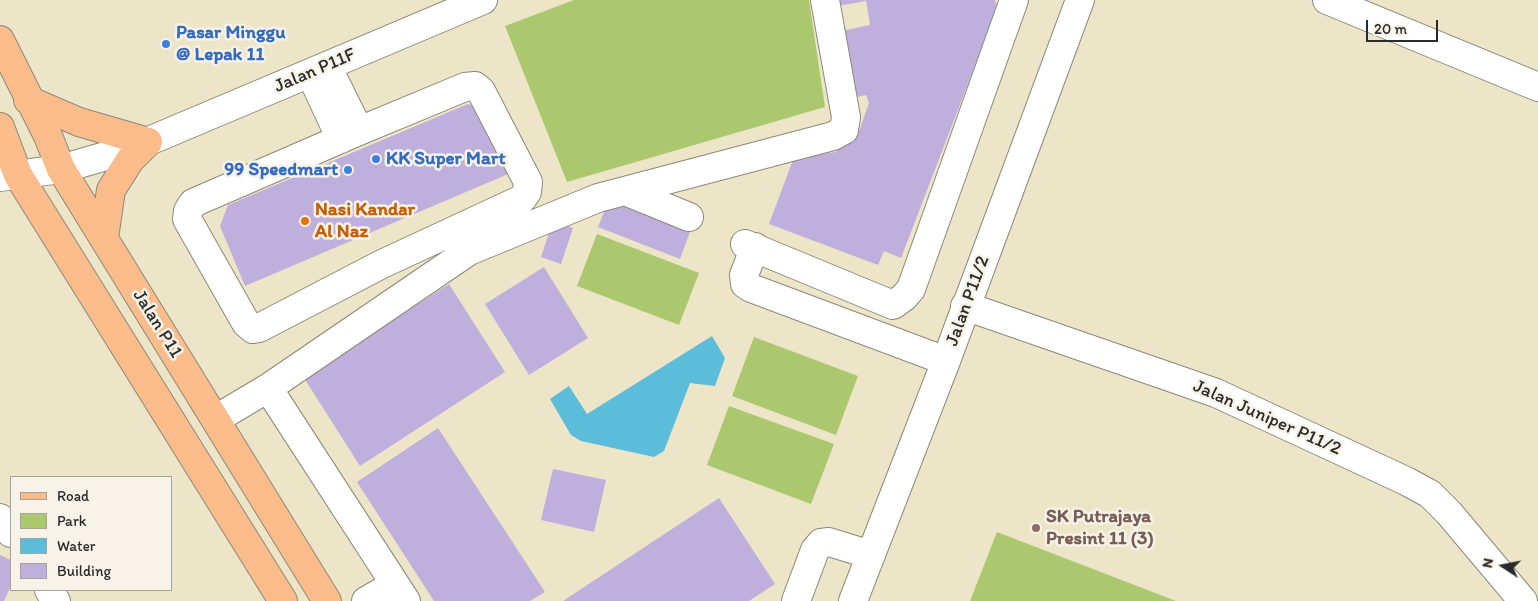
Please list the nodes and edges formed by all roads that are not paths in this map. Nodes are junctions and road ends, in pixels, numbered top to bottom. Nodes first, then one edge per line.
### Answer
1 (483, 0) edge
2 (825, 0) edge
3 (1014, 0) edge
4 (1080, 0) edge
5 (1333, 1) edge
6 (0, 40) edge
7 (319, 70) junction
8 (1538, 87) edge
9 (28, 100) junction
10 (0, 127) edge
11 (350, 135) junction
12 (148, 142) junction
13 (61, 168) junction
14 (9, 176) edge
15 (625, 191) junction
16 (689, 217) dead end
17 (104, 238) junction
18 (893, 305) junction
19 (965, 306) junction
20 (886, 338) junction
21 (946, 361) junction
22 (268, 388) junction
23 (216, 419) junction
24 (0, 518) edge
25 (10, 532) edge
26 (871, 555) junction
27 (401, 592) edge
28 (283, 601) edge
29 (327, 601) edge
30 (366, 601) edge
31 (796, 601) edge
32 (853, 601) edge
33 (1523, 601) edge

1 - 7 street, Jalan P11F
2 - 15 street
3 - 18 street
4 - 19 street, Jalan P11/2
5 - 8 street
6 - 9 main road, Jalan P11
7 - 11 street
7 - 12 street, Jalan P11F
9 - 12 main road
9 - 13 main road, Jalan P11
10 - 14 main road, Jalan P11
11 - 11 street
12 - 13 street, Jalan P11F
12 - 17 main road
13 - 14 street, Jalan P11F
13 - 17 main road, Jalan P11
14 - 28 main road, Jalan P11
15 - 16 street
15 - 22 street
17 - 23 main road, Jalan P11
18 - 20 street
18 - 20 street
19 - 21 street, Jalan P11/2
19 - 33 street, Jalan Juniper P11/2
20 - 21 street
21 - 26 street, Jalan P11/2
22 - 23 street
22 - 27 street
23 - 29 main road, Jalan P11
24 - 25 street
26 - 31 street
26 - 32 street, Jalan P11/2
27 - 30 street

